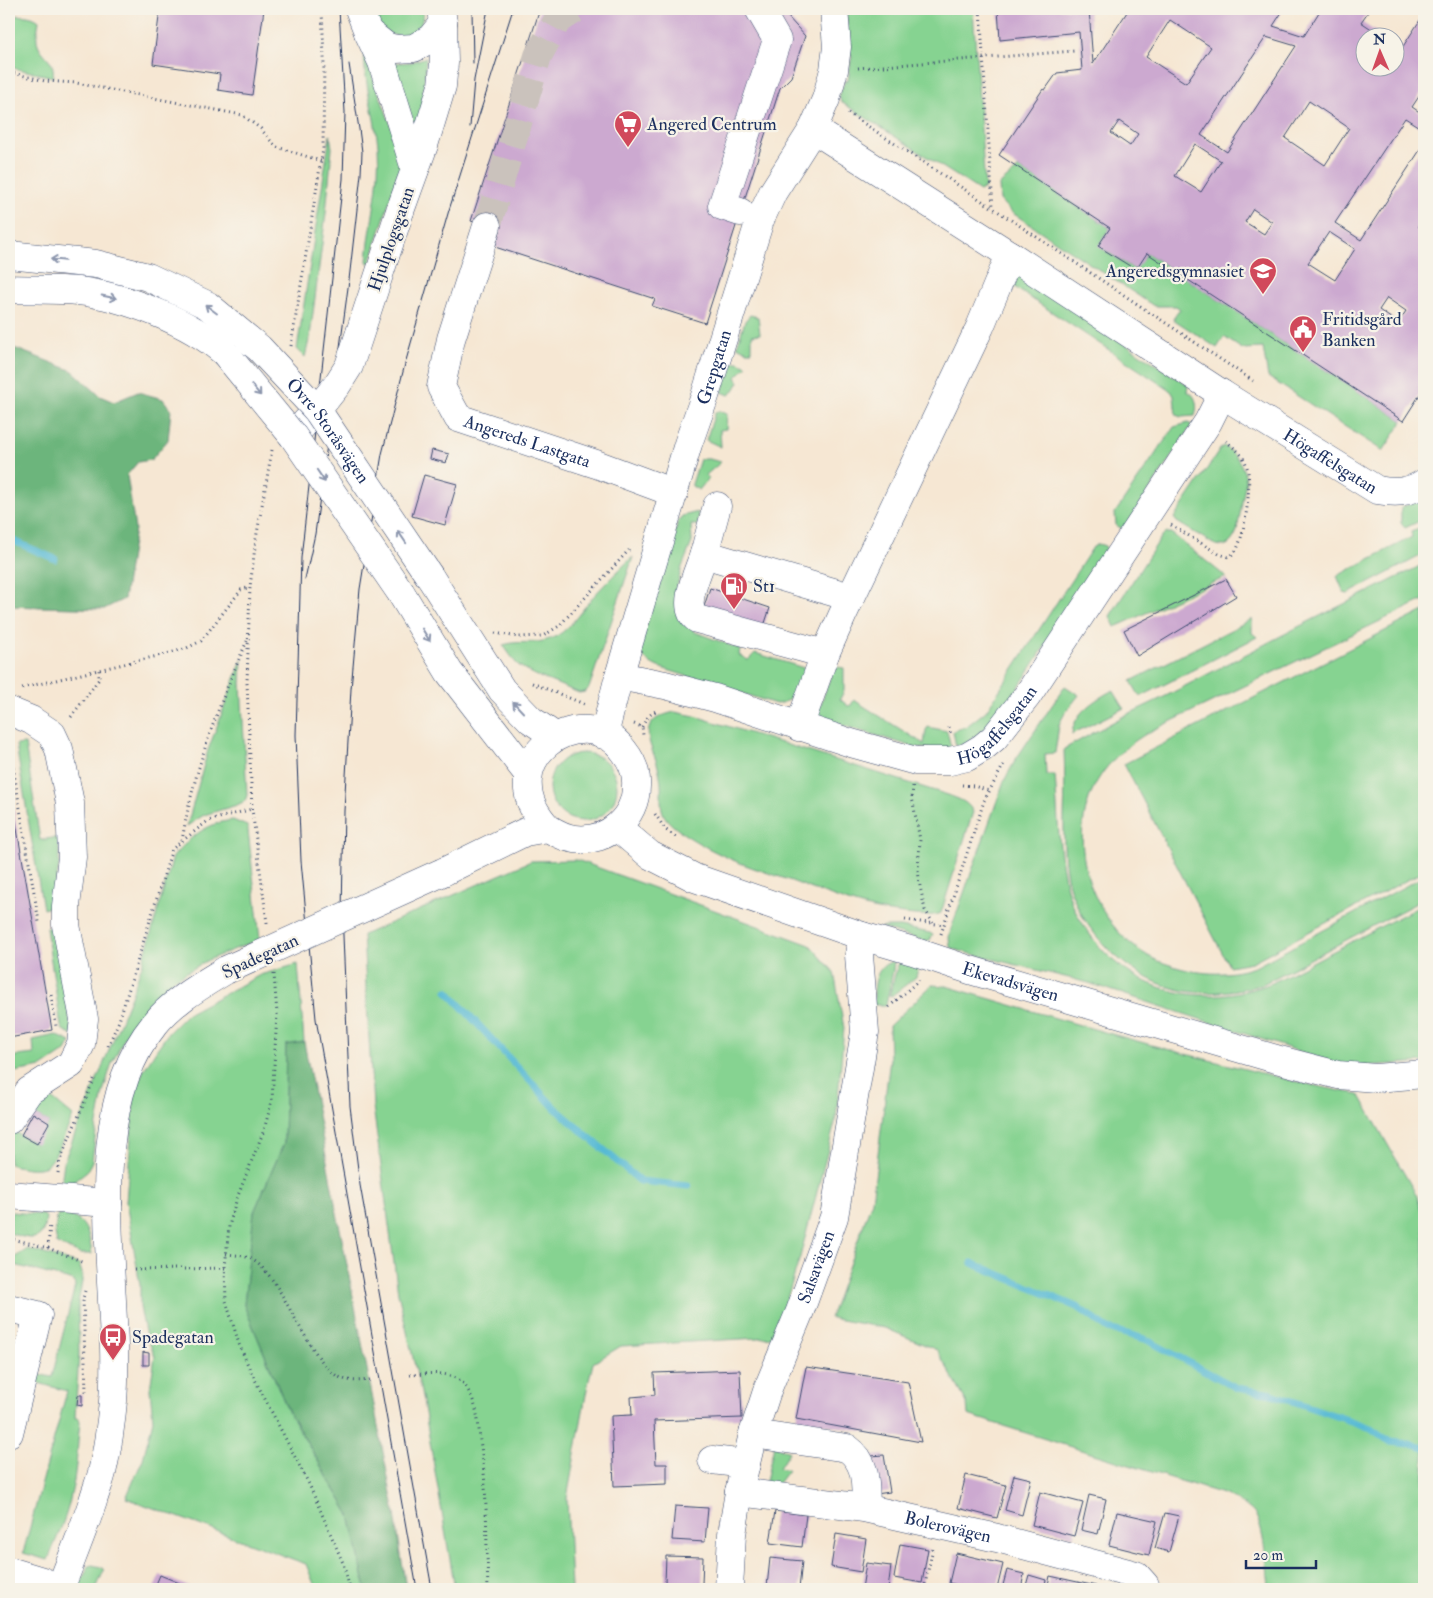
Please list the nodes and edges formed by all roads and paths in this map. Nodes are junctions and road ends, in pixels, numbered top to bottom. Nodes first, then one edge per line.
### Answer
1 (322, 9) edge
2 (759, 9) edge
3 (834, 9) edge
4 (980, 9) edge
5 (440, 13) edge
6 (364, 20) edge
7 (1074, 51) dead end
8 (982, 58) junction
9 (834, 70) junction
10 (9, 72) edge
11 (826, 99) junction
12 (813, 129) junction
13 (321, 161) junction
14 (416, 169) junction
15 (993, 208) junction
16 (740, 212) dead end
17 (487, 226) tunnel mouth
18 (9, 255) edge
19 (1010, 255) junction
20 (9, 289) edge
21 (294, 330) dead end
22 (1239, 396) junction
23 (316, 410) junction
24 (293, 436) junction
25 (1222, 437) dead end
26 (270, 456) dead end
27 (1424, 483) edge
28 (674, 493) junction
29 (717, 506) dead end
30 (1165, 522) dead end
31 (630, 549) dead end
32 (704, 554) junction
33 (250, 587) junction
34 (850, 597) junction
35 (487, 631) dead end
36 (249, 637) junction
37 (825, 654) junction
38 (99, 670) junction
39 (619, 676) junction
40 (526, 680) dead end
41 (13, 700) edge
42 (607, 725) junction
43 (798, 727) junction
44 (52, 734) junction
45 (556, 737) junction
46 (644, 741) dead end
47 (9, 743) edge
48 (528, 774) junction
49 (914, 779) dead end
50 (984, 801) dead end
51 (654, 808) dead end
52 (252, 809) junction
53 (617, 827) junction
54 (548, 828) junction
55 (680, 840) dead end
56 (182, 842) junction
57 (898, 920) dead end
58 (933, 924) junction
59 (268, 925) dead end
60 (40, 926) dead end
61 (862, 936) junction
62 (274, 974) dead end
63 (51, 992) dead end
64 (80, 1044) junction
65 (108, 1047) dead end
66 (96, 1073) dead end
67 (1424, 1074) edge
68 (9, 1120) edge
69 (9, 1194) edge
70 (53, 1199) junction
71 (108, 1203) junction
72 (9, 1238) edge
73 (48, 1248) junction
74 (226, 1254) junction
75 (87, 1263) dead end
76 (225, 1268) junction
77 (131, 1270) dead end
78 (87, 1284) dead end
79 (9, 1308) edge
80 (410, 1375) dead end
81 (370, 1380) dead end
82 (86, 1400) dead end
83 (9, 1433) edge
84 (753, 1434) junction
85 (712, 1460) dead end
86 (746, 1464) junction
87 (739, 1492) junction
88 (866, 1508) junction
89 (938, 1524) junction
90 (9, 1571) edge
91 (60, 1589) edge
92 (350, 1589) edge
93 (488, 1589) edge
94 (730, 1589) edge
95 (924, 1589) edge
96 (1146, 1589) edge

1 - 13 path
2 - 16 street
3 - 9 street, Grepgatan
4 - 8 path
5 - 6 street
5 - 14 street, Hjulplogsgatan
6 - 14 street
7 - 8 path
8 - 9 path
8 - 15 path
9 - 11 street, Grepgatan
10 - 13 path
11 - 12 street, Grepgatan
11 - 15 path
12 - 19 street
12 - 28 street, Grepgatan
13 - 21 path
14 - 23 street, Hjulplogsgatan, bridge
15 - 22 path
17 - 28 street, Angereds Lastgata
23 -> 18 street, Övre Storåsvägen, bridge
19 - 22 street
19 - 34 street
20 -> 24 street, Övre Storåsvägen, bridge
22 - 27 street, Högaffelsgatan
22 - 43 street, Högaffelsgatan
23 - 24 street, Hjulplogsgatan
45 -> 23 street, Övre Storåsvägen, bridge
24 -> 48 street, Övre Storåsvägen, bridge
25 - 30 path
26 - 33 path
28 - 39 street, Grepgatan
29 - 32 street
31 - 35 path
32 - 34 street
32 - 37 street
33 - 36 path
33 - 38 path
34 - 37 street
36 - 52 path
36 - 56 path
37 - 43 street
38 - 41 path
38 - 44 path
39 - 42 street, Grepgatan
39 - 43 street, Högaffelsgatan
40 - 42 path
41 - 44 street
42 - 45 street
42 - 46 path
42 - 53 street
44 - 64 street
45 - 48 street
47 - 60 path
48 - 54 street
49 - 58 path
50 - 58 path
51 - 55 path
52 - 56 path
52 - 59 path
53 - 54 street
53 - 61 street, Ekevadsvägen
54 - 71 street, Spadegatan, bridge
56 - 65 path
57 - 58 path
61 - 67 street, Ekevadsvägen
61 - 84 street, Salsavägen
62 - 74 path
63 - 64 path
64 - 68 street
66 - 70 path
69 - 70 street
70 - 71 street
70 - 73 path
71 - 91 street, Spadegatan
72 - 73 path
73 - 75 path
74 - 76 path
74 - 81 path
76 - 77 path
76 - 92 path
78 - 82 path
79 - 83 street
80 - 93 path
84 - 86 street, Salsavägen
84 - 88 street
85 - 86 street
86 - 87 street, Salsavägen
87 - 88 street, Bolerovägen
87 - 94 street, Salsavägen
88 - 89 street, Bolerovägen
89 - 95 path
89 - 96 street, Bolerovägen
90 - 91 street

